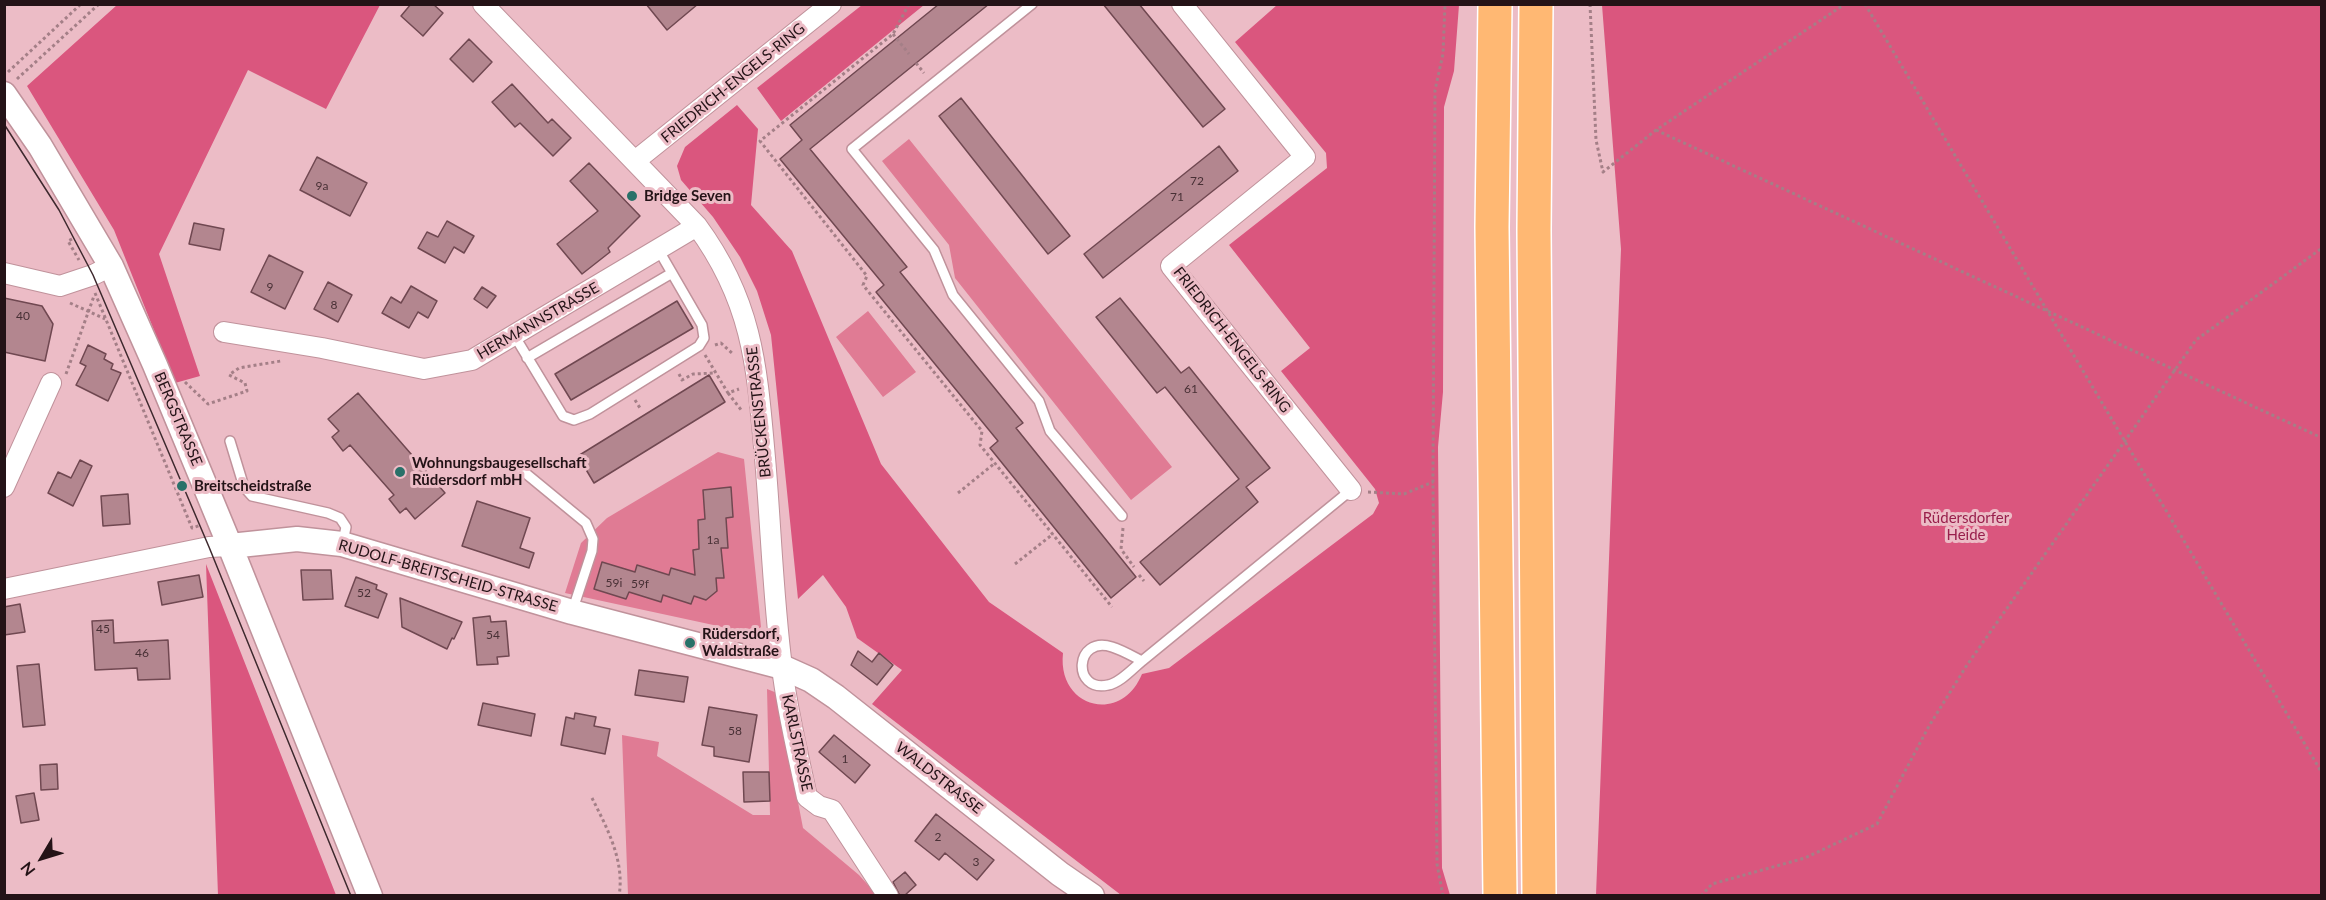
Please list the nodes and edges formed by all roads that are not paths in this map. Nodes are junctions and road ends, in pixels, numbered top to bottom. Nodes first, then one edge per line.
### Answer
1 (483, 4) edge
2 (831, 4) edge
3 (1032, 4) edge
4 (1182, 4) edge
5 (1495, 4) edge
6 (1536, 4) edge
7 (9, 82) edge
8 (635, 161) junction
9 (697, 226) junction
10 (658, 249) junction
11 (111, 266) junction
12 (4, 273) edge
13 (672, 273) junction
14 (224, 332) dead end
15 (514, 335) junction
16 (526, 358) junction
17 (51, 383) road end
18 (230, 441) dead end
19 (518, 467) dead end
20 (4, 487) edge
21 (1351, 490) joint
22 (1123, 520) road end
23 (342, 544) junction
24 (230, 546) junction
25 (4, 589) edge
26 (572, 612) junction
27 (1142, 661) junction
28 (782, 667) junction
29 (370, 896) edge
30 (888, 896) edge
31 (1092, 896) edge
32 (1500, 896) edge
33 (1539, 896) edge

1 - 8 street, BRÜCKENSTRASSE
2 - 8 street, FRIEDRICH-ENGELS-RING
3 - 22 lane
4 - 21 street, FRIEDRICH-ENGELS-RING
5 - 32 highway
6 - 33 highway
7 - 11 street, BERGSTRASSE
8 - 9 street, BRÜCKENSTRASSE
9 - 10 street, HERMANNSTRASSE
9 - 28 street, BRÜCKENSTRASSE
10 - 13 lane
10 - 15 street, HERMANNSTRASSE
11 - 12 street
11 - 24 street, BERGSTRASSE
13 - 16 lane
13 - 16 lane
14 - 15 street, HERMANNSTRASSE
15 - 16 lane
17 - 20 street
18 - 23 lane
19 - 26 lane
21 - 27 lane
23 - 24 street, RUDOLF-BREITSCHEID-STRASSE
23 - 26 street, RUDOLF-BREITSCHEID-STRASSE
24 - 25 street, RUDOLF-BREITSCHEID-STRASSE
24 - 29 street, BERGSTRASSE
26 - 28 street, RUDOLF-BREITSCHEID-STRASSE
27 - 27 lane
28 - 30 street, KARLSTRASSE
28 - 31 street, WALDSTRASSE

